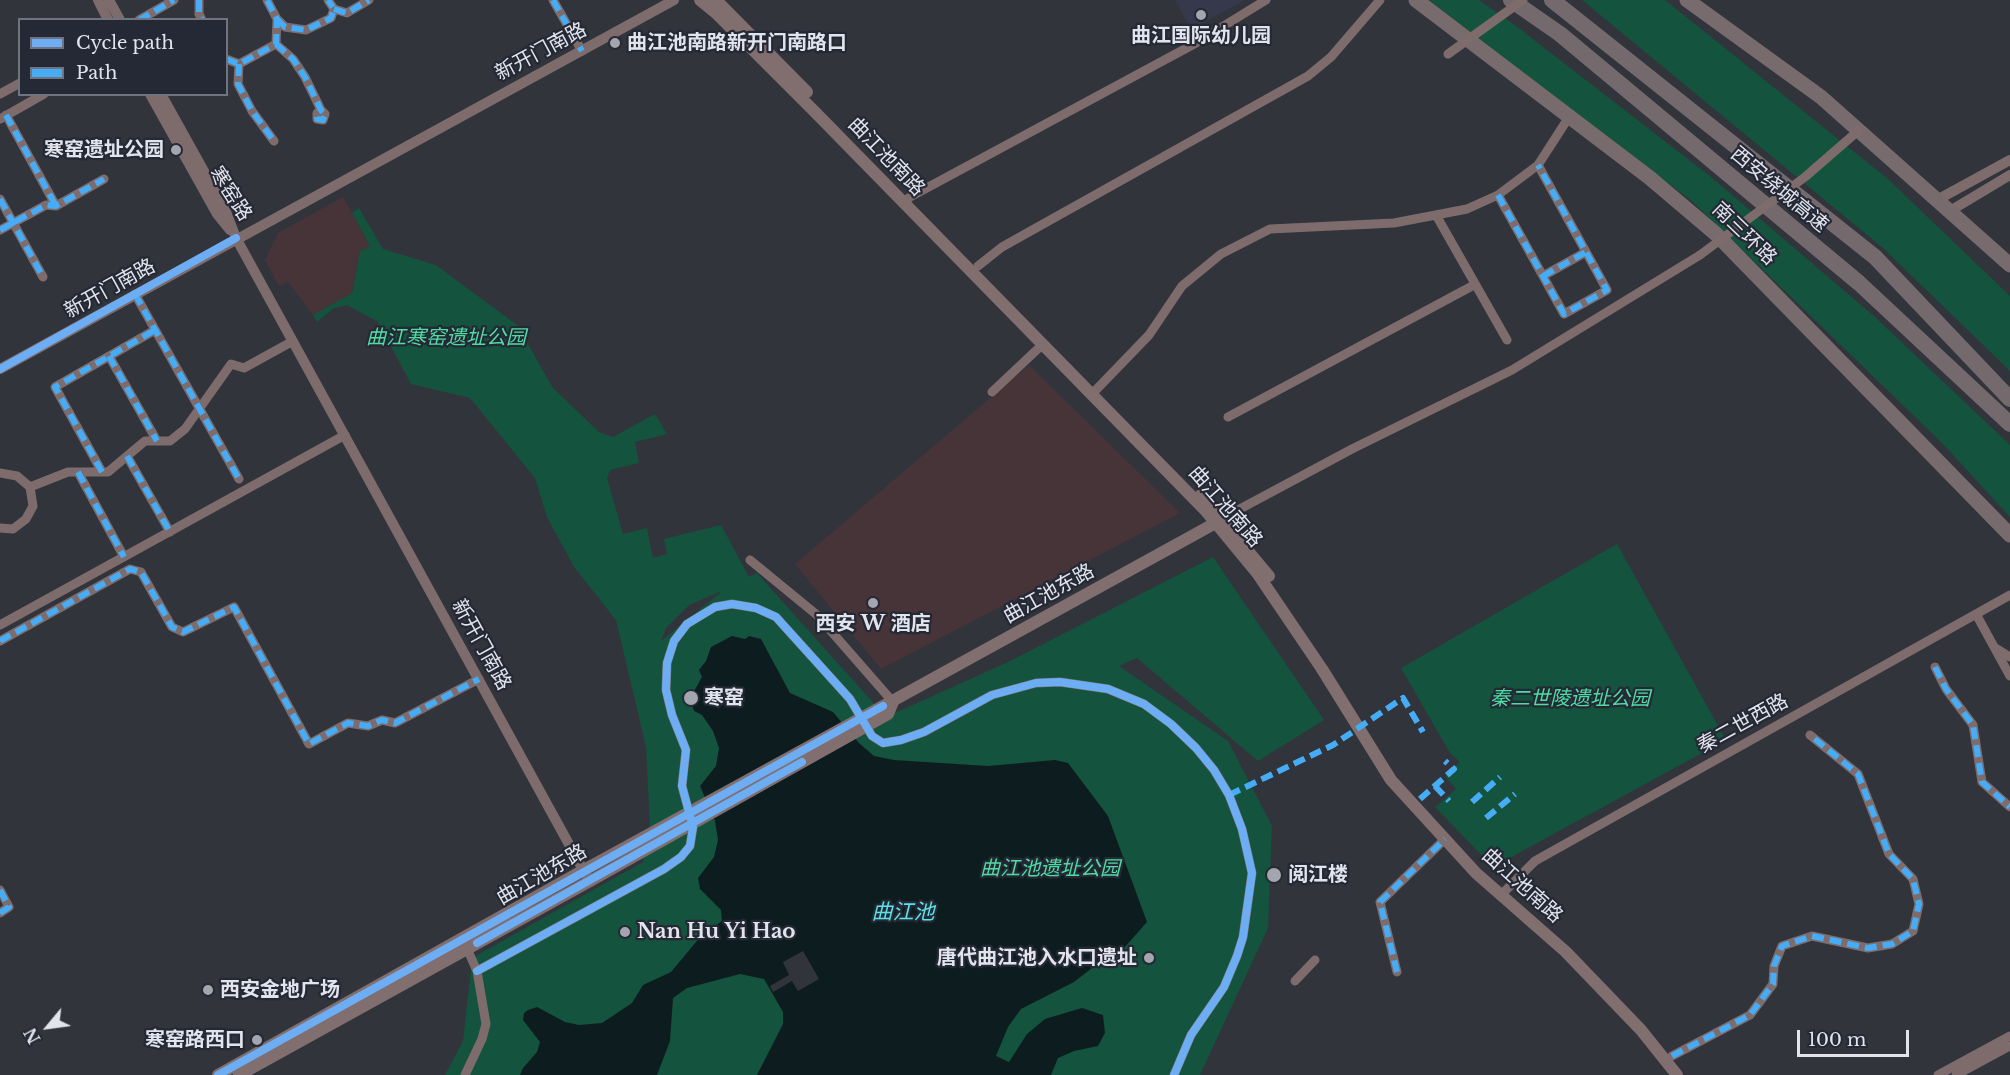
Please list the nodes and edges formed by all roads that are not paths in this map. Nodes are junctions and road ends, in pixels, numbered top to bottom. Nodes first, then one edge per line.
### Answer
1 (98, 0) edge
2 (109, 0) edge
3 (174, 0) edge
4 (199, 0) edge
5 (267, 0) edge
6 (328, 0) edge
7 (369, 0) edge
8 (553, 0) edge
9 (674, 0) edge
10 (700, 0) edge
11 (716, 0) edge
12 (1266, 0) edge
13 (1380, 0) edge
14 (1416, 0) edge
15 (1511, 0) edge
16 (1523, 0) edge
17 (1552, 0) edge
18 (1688, 0) edge
19 (334, 9) junction
20 (107, 18) edge
21 (119, 18) edge
22 (142, 18) edge
23 (201, 18) edge
24 (277, 19) junction
25 (276, 44) junction
26 (582, 51) junction
27 (1448, 54) dead end
28 (228, 60) edge
29 (239, 64) junction
30 (18, 84) edge
31 (0, 94) edge
32 (40, 96) edge
33 (151, 96) edge
34 (163, 96) edge
35 (321, 110) dead end
36 (3, 117) edge
37 (1569, 117) junction
38 (1858, 131) junction
39 (274, 141) dead end
40 (2010, 160) edge
41 (1539, 165) junction
42 (2010, 175) edge
43 (104, 179) dead end
44 (1498, 195) junction
45 (0, 199) edge
46 (907, 199) junction
47 (1937, 200) junction
48 (56, 206) junction
49 (1950, 212) junction
50 (1436, 215) junction
51 (13, 223) junction
52 (0, 230) edge
53 (236, 238) junction
54 (1586, 252) junction
55 (2010, 265) edge
56 (978, 266) junction
57 (1543, 276) junction
58 (43, 277) dead end
59 (1474, 285) junction
60 (135, 294) junction
61 (155, 330) junction
62 (1507, 340) dead end
63 (293, 341) junction
64 (1043, 345) junction
65 (109, 356) junction
66 (0, 369) edge
67 (1095, 391) junction
68 (993, 392) dead end
69 (2010, 399) edge
70 (200, 410) junction
71 (1228, 417) dead end
72 (2010, 424) edge
73 (345, 435) junction
74 (157, 441) junction
75 (127, 456) junction
76 (78, 472) junction
77 (102, 472) junction
78 (0, 473) edge
79 (239, 479) dead end
80 (30, 487) junction
81 (1219, 522) junction
82 (0, 528) edge
83 (170, 532) junction
84 (2010, 536) edge
85 (124, 557) junction
86 (750, 560) dead end
87 (2010, 595) edge
88 (1976, 614) junction
89 (0, 625) edge
90 (0, 641) edge
91 (1994, 647) junction
92 (2010, 657) edge
93 (1935, 667) dead end
94 (2010, 676) edge
95 (479, 679) junction
96 (888, 704) junction
97 (1810, 735) dead end
98 (2010, 807) edge
99 (1445, 839) junction
100 (587, 876) junction
101 (0, 890) edge
102 (1504, 891) junction
103 (0, 913) edge
104 (465, 944) junction
105 (1315, 960) dead end
106 (477, 972) junction
107 (1397, 972) dead end
108 (1295, 981) dead end
109 (2010, 1036) edge
110 (2010, 1046) edge
111 (1672, 1056) junction
112 (218, 1075) edge
113 (238, 1075) edge
114 (465, 1075) edge
115 (1174, 1075) edge
116 (1677, 1075) edge
117 (1688, 1075) edge
118 (1938, 1075) edge
119 (1956, 1075) edge

1 - 20 street
2 - 21 street
3 - 22 street
4 - 23 street
5 - 24 street
6 - 19 street
7 - 19 street
8 - 26 street
9 - 26 street, 新开门南路
10 - 46 main road, 曲江池南路
11 - 46 main road, 曲江池南路
12 - 46 street
13 - 56 street
14 - 37 highway, 南三环路
15 - 72 highway, 西安绕城高速
16 - 27 street, bridge
17 - 69 highway, 西安绕城高速
18 - 38 highway
19 - 24 street
24 - 25 street
25 - 29 street
25 - 35 street
26 - 53 street, 新开门南路
28 - 29 street
29 - 39 street
30 - 31 street
32 - 36 street
33 - 53 street, 寒窑路
34 - 53 street, 寒窑路
36 - 48 street
37 - 41 street
37 - 84 highway, 南三环路
38 - 47 highway
38 - 81 street, bridge
40 - 47 street
41 - 44 street
41 - 54 street
42 - 49 street
43 - 48 street
44 - 50 street
44 - 57 street
45 - 51 street
46 - 56 main road, 曲江池南路
46 - 64 main road, 曲江池南路
47 - 49 highway
48 - 51 street
49 - 55 highway
50 - 59 street
50 - 67 street
51 - 52 street
51 - 58 street
53 - 60 street, 新开门南路
53 - 63 street, 新开门南路
54 - 57 street
54 - 57 street
56 - 67 main road, 曲江池南路
59 - 62 street
59 - 71 street
60 - 61 street
60 - 66 street, 新开门南路
61 - 65 street
61 - 70 street
63 - 70 street
63 - 73 street, 新开门南路
64 - 67 main road, 曲江池南路
64 - 68 street
65 - 74 street
65 - 77 street
67 - 81 main road, 曲江池南路
70 - 74 street
70 - 79 street
73 - 83 street
73 - 95 street, 新开门南路
74 - 75 street
75 - 77 street
75 - 83 street
76 - 77 street
76 - 80 street
76 - 85 street
78 - 80 street
80 - 82 street
81 - 96 main road, 曲江池东路
81 - 99 main road, 曲江池南路
81 - 102 main road, 曲江池南路
83 - 85 street
85 - 89 street
86 - 96 street
87 - 88 street, 秦二世西路
88 - 91 street
88 - 102 street, 秦二世西路
90 - 95 street
91 - 92 street
91 - 94 street
93 - 98 street
95 - 100 street, 新开门南路
96 - 100 main road, 曲江池东路, bridge
97 - 111 street
99 - 102 main road, 曲江池南路
99 - 107 street
100 - 104 main road, 曲江池东路
101 - 103 street
102 - 111 main road, 曲江池南路
102 - 116 main road, 曲江池南路
104 - 106 street
104 - 112 main road, 曲江池东路
104 - 113 main road, 曲江池东路
105 - 108 street
106 - 114 street
106 - 115 street
109 - 118 street
110 - 119 street
111 - 117 main road, 曲江池南路

